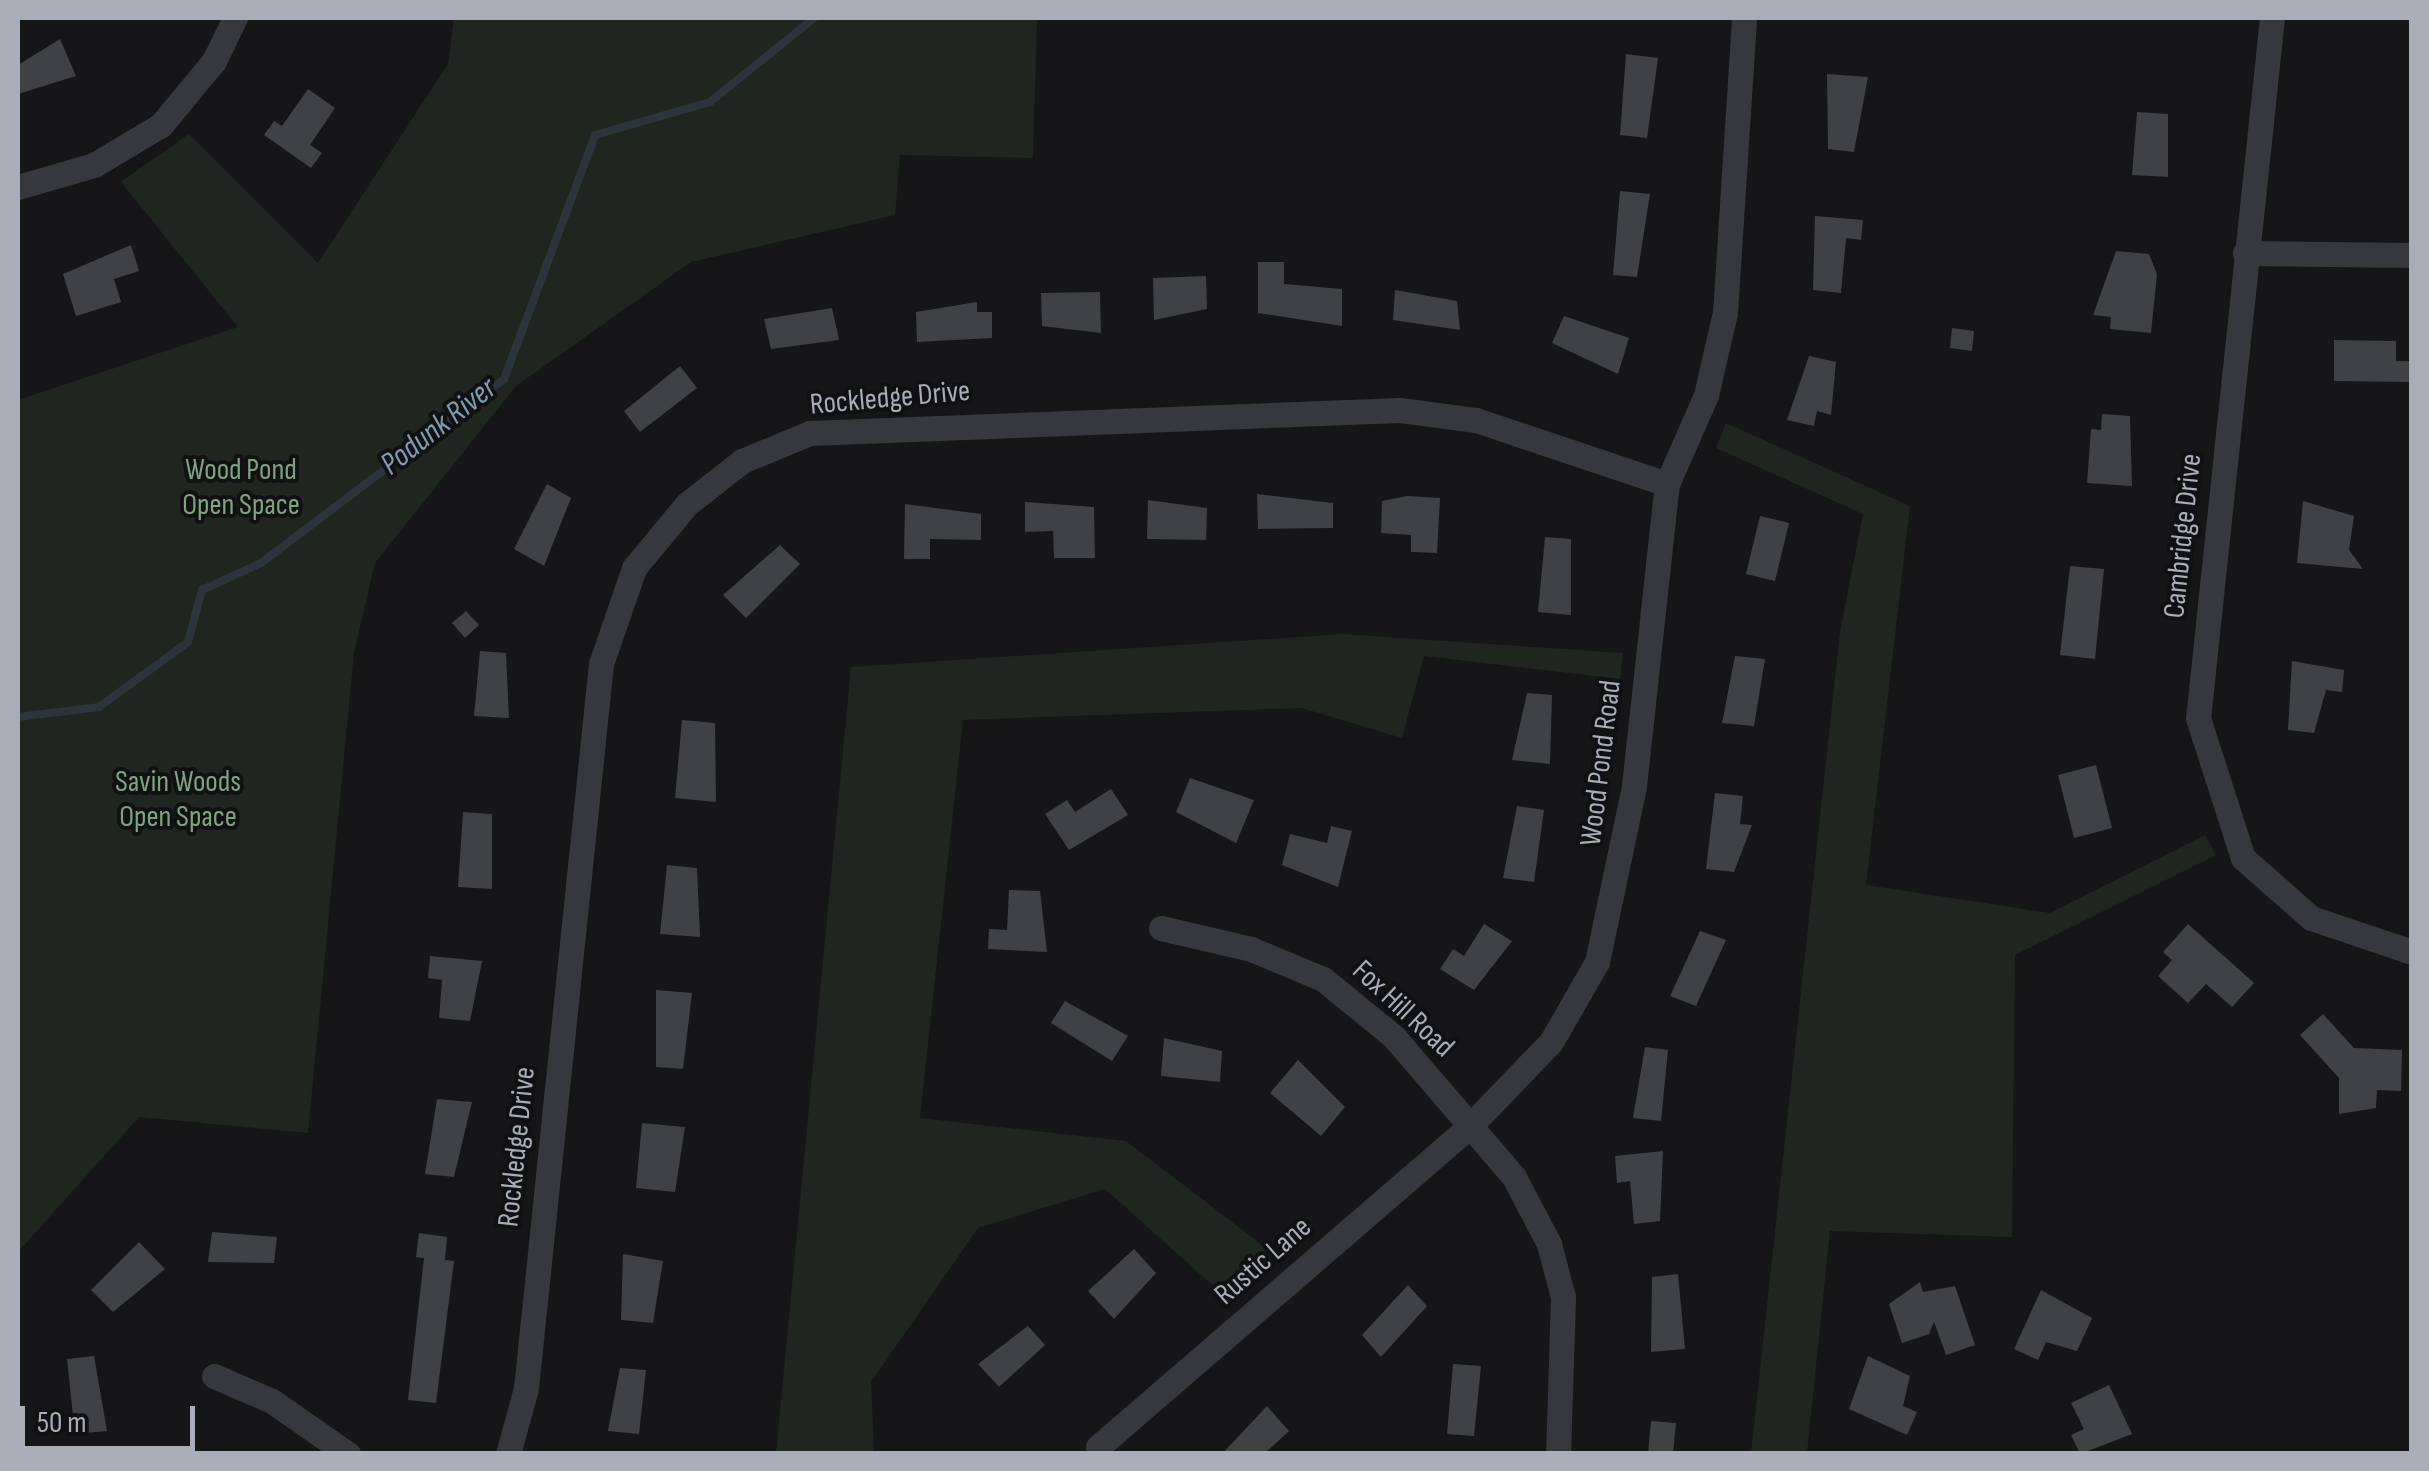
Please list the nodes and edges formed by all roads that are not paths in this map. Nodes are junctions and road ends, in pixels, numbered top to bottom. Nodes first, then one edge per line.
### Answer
1 (235, 18) edge
2 (1744, 18) edge
3 (2272, 18) edge
4 (18, 187) edge
5 (2245, 253) junction
6 (2412, 255) edge
7 (1667, 484) junction
8 (1161, 928) dead end
9 (2412, 952) edge
10 (1471, 1124) junction
11 (214, 1376) dead end
12 (1098, 1447) dead end
13 (348, 1454) edge
14 (508, 1454) edge
15 (1558, 1454) edge

1 - 4 street
2 - 7 street, Wood Pond Road
3 - 5 street, Cambridge Drive
5 - 6 street
5 - 9 street, Cambridge Drive
7 - 10 street, Wood Pond Road
7 - 14 street, Rockledge Drive
8 - 10 street, Fox Hill Road
10 - 12 street, Rustic Lane
10 - 15 street
11 - 13 street

